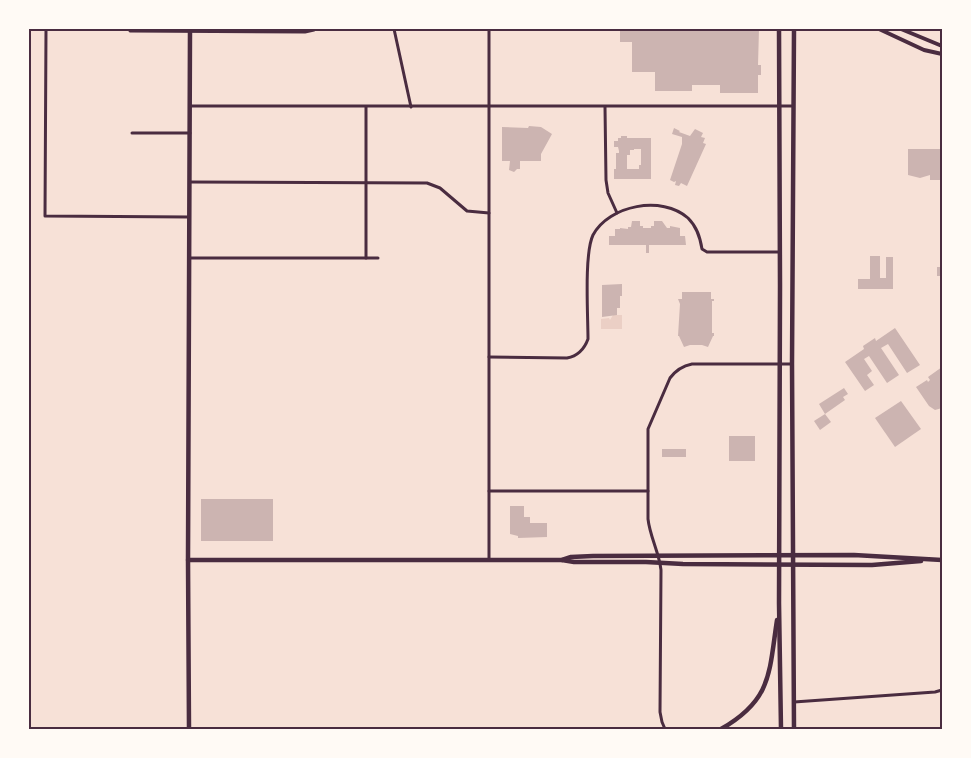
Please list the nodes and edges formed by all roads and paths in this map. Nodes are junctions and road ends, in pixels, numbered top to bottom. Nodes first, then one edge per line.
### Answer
1 (46, 29) edge
2 (394, 29) edge
3 (489, 29) edge
4 (779, 29) edge
5 (794, 29) edge
6 (879, 29) edge
7 (902, 29) edge
8 (190, 30) edge
9 (314, 30) dead end
10 (130, 31) dead end
11 (942, 46) edge
12 (942, 54) edge
13 (190, 106) junction
14 (779, 106) junction
15 (793, 106) junction
16 (366, 107) junction
17 (411, 107) junction
18 (489, 107) junction
19 (605, 107) junction
20 (132, 133) dead end
21 (190, 133) junction
22 (190, 182) junction
23 (366, 182) junction
24 (489, 213) junction
25 (616, 213) junction
26 (189, 217) junction
27 (780, 252) junction
28 (189, 258) junction
29 (366, 258) junction
30 (378, 258) dead end
31 (489, 357) junction
32 (780, 364) junction
33 (792, 364) junction
34 (489, 491) junction
35 (648, 491) junction
36 (779, 555) junction
37 (794, 555) junction
38 (658, 556) junction
39 (188, 560) junction
40 (489, 560) junction
41 (562, 560) junction
42 (927, 560) junction
43 (942, 560) edge
44 (660, 563) junction
45 (779, 564) junction
46 (793, 564) junction
47 (779, 603) junction
48 (942, 690) edge
49 (794, 702) junction
50 (189, 729) edge
51 (665, 729) edge
52 (720, 729) edge
53 (781, 729) edge
54 (794, 729) edge

1 - 26 street
2 - 17 street
3 - 18 street
4 - 14 main road
5 - 15 main road
6 - 12 street
7 - 11 street
8 - 9 street
8 - 10 street
8 - 13 main road
13 - 16 street
13 - 21 main road
14 - 15 street
14 - 19 street
14 - 27 main road
15 - 33 main road
16 - 17 street
16 - 23 street
17 - 18 street
18 - 19 street
18 - 24 street
19 - 25 street
20 - 21 street
21 - 22 main road
22 - 23 street
22 - 26 main road
23 - 24 street
23 - 29 street
24 - 31 street
25 - 27 street
25 - 31 street
26 - 28 main road
27 - 32 main road
28 - 29 street
28 - 39 main road
29 - 30 street
31 - 34 street
32 - 33 street
32 - 35 street
32 - 36 main road
33 - 37 main road
34 - 35 street
34 - 40 street
35 - 38 street
36 - 37 main road
36 - 38 main road
36 - 45 main road
37 - 42 main road
37 - 46 main road
38 - 41 main road
38 - 44 street
39 - 40 main road
39 - 50 main road
40 - 41 main road
41 - 44 main road
42 - 43 main road
42 - 46 main road
44 - 45 main road
44 - 51 street
45 - 46 main road
45 - 47 main road
46 - 49 main road
47 - 52 main road
47 - 53 main road
48 - 49 street
49 - 54 main road

